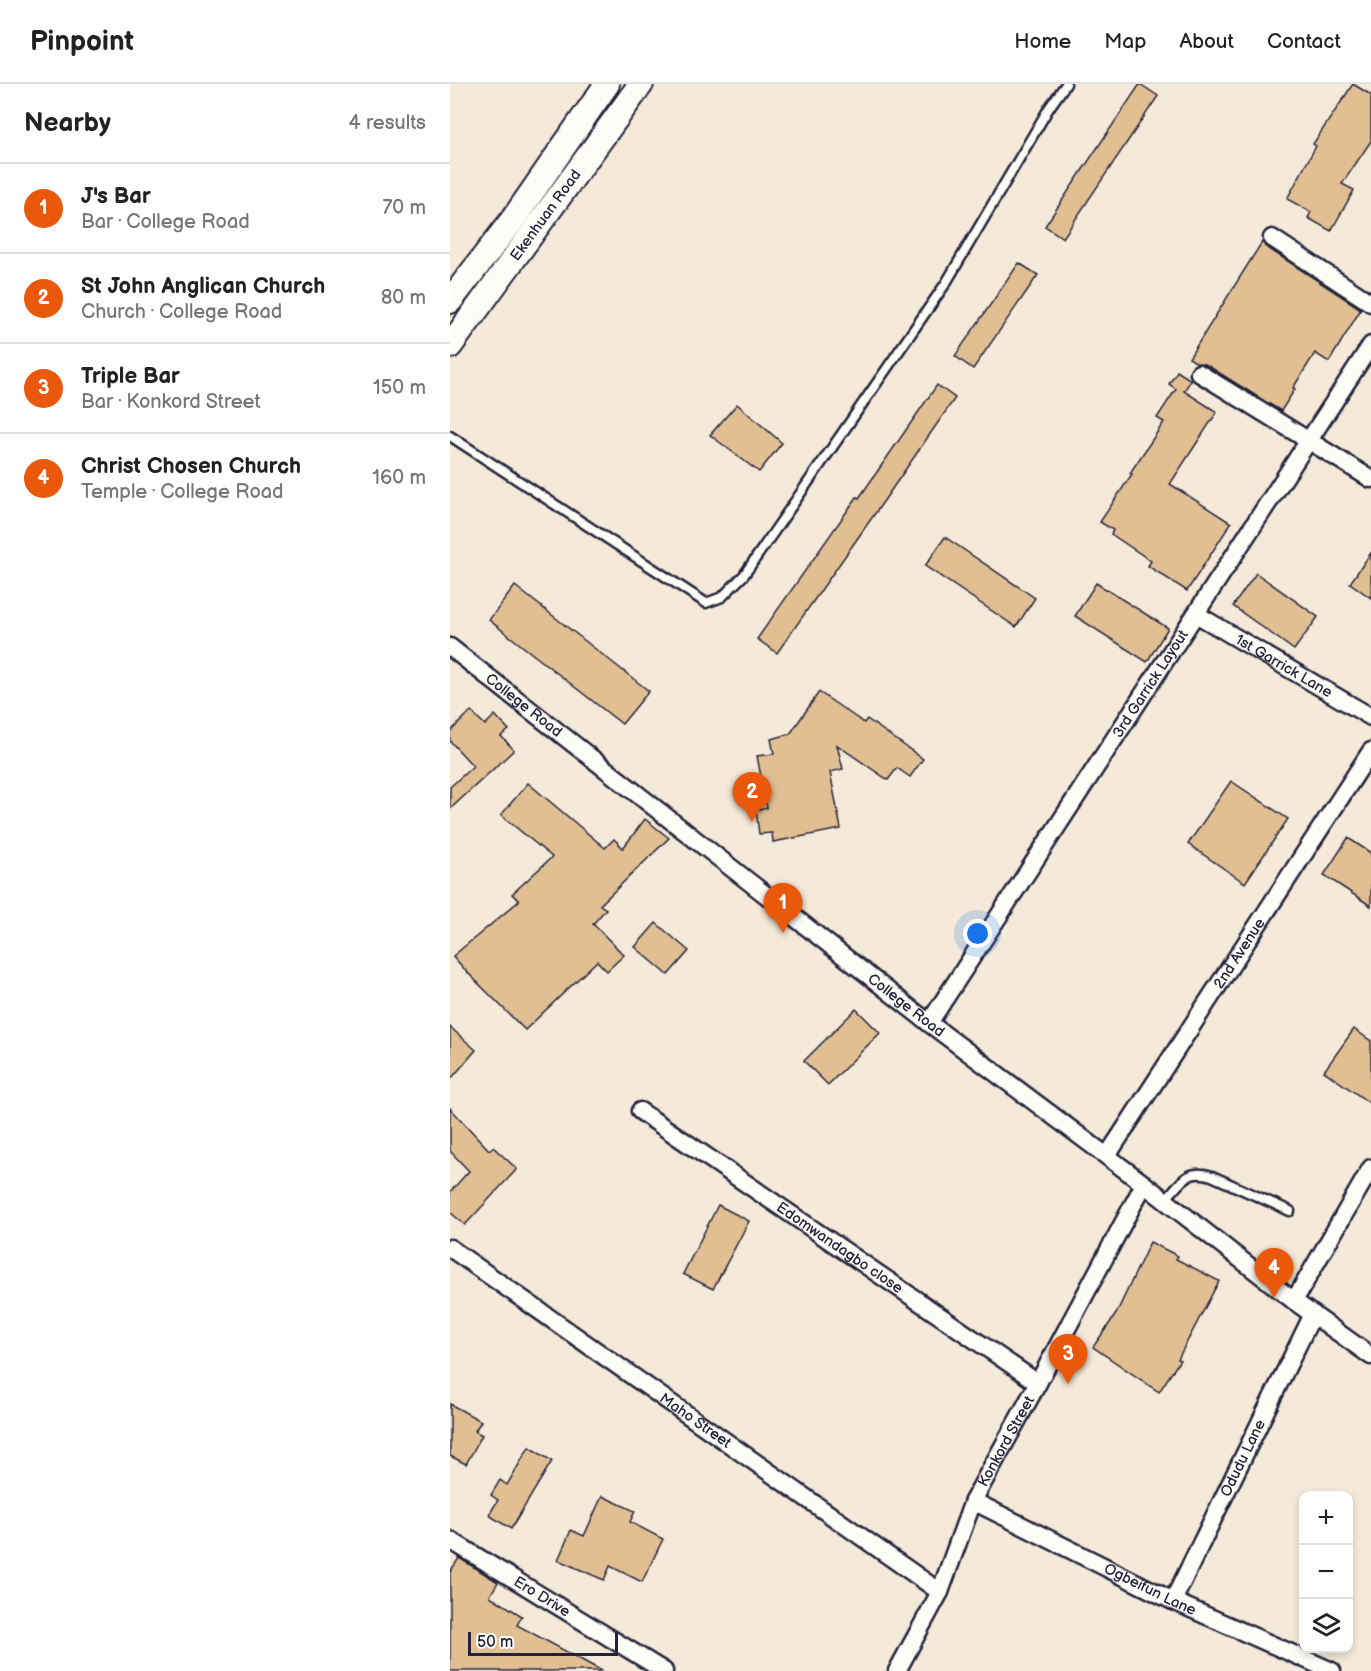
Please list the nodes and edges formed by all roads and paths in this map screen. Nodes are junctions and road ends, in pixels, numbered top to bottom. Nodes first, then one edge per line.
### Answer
1 (607, 84) edge
2 (640, 84) edge
3 (1066, 84) edge
4 (1272, 238) dead end
5 (450, 301) edge
6 (1371, 303) edge
7 (1371, 345) edge
8 (450, 346) edge
9 (1199, 373) dead end
10 (450, 436) edge
11 (1309, 440) junction
12 (1371, 479) edge
13 (1196, 614) junction
14 (450, 647) edge
15 (1371, 717) edge
16 (1371, 751) edge
17 (929, 1023) junction
18 (640, 1111) dead end
19 (1107, 1156) junction
20 (1371, 1168) edge
21 (1144, 1184) junction
22 (1165, 1200) junction
23 (1290, 1211) dead end
24 (450, 1248) edge
25 (1294, 1301) junction
26 (1313, 1314) junction
27 (1371, 1356) edge
28 (1038, 1383) junction
29 (973, 1501) junction
30 (452, 1546) edge
31 (940, 1592) junction
32 (1173, 1601) junction
33 (664, 1671) edge
34 (897, 1671) edge
35 (1332, 1671) edge

1 - 5 main road, Ekenhuan Road
2 - 8 main road, Ekenhuan Road
3 - 10 lane
4 - 6 street
7 - 11 street, 3rd Garrick Layout
9 - 11 street
11 - 12 street
11 - 13 street, 3rd Garrick Layout
13 - 15 street, 1st Garrick Lane
13 - 17 street, 3rd Garrick Layout
14 - 17 street, College Road
16 - 19 street, 2nd Avenue
17 - 19 street, College Road
18 - 28 street, Edomwandagbo close
19 - 21 street, College Road
20 - 25 street
21 - 22 street, College Road
21 - 28 street, Konkord Street
22 - 23 lane
22 - 25 street, College Road
24 - 31 street, Maho Street
25 - 26 street, College Road
26 - 27 street, College Road
26 - 32 street, Odudu Lane
28 - 29 street, Konkord Street
29 - 31 street, Konkord Street
29 - 32 street, Ogbeifun Lane
30 - 33 street, Ero Drive
31 - 34 street, Konkord Street
32 - 35 street, Ogbeifun Lane

